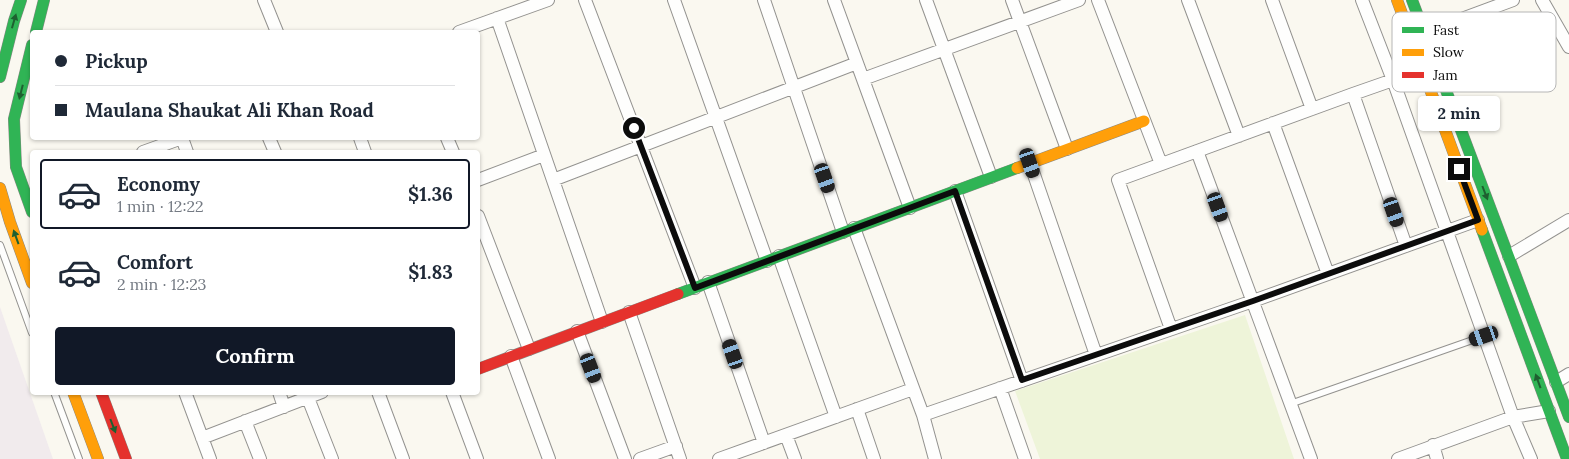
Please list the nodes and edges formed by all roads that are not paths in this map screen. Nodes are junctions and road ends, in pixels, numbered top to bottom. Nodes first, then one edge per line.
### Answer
1 (21, 0) edge
2 (44, 0) edge
3 (264, 0) edge
4 (548, 0) edge
5 (585, 0) edge
6 (674, 0) edge
7 (764, 0) edge
8 (834, 0) edge
9 (926, 0) edge
10 (1012, 0) edge
11 (1079, 0) edge
12 (1098, 0) edge
13 (1188, 0) edge
14 (1272, 0) edge
15 (1362, 0) edge
16 (1397, 0) edge
17 (1412, 0) edge
18 (1513, 0) edge
19 (1542, 0) edge
20 (1401, 12) edge
21 (1416, 12) edge
22 (1481, 12) edge
23 (1549, 12) edge
24 (497, 18) junction
25 (1020, 22) junction
26 (1556, 24) edge
27 (36, 30) edge
28 (275, 30) edge
29 (464, 30) edge
30 (1569, 47) edge
31 (944, 49) junction
32 (30, 53) edge
33 (857, 63) junction
34 (0, 77) edge
35 (1392, 77) edge
36 (863, 80) junction
37 (1392, 80) edge
38 (794, 87) junction
39 (1397, 92) edge
40 (1431, 92) edge
41 (1446, 92) edge
42 (1353, 94) junction
43 (1312, 109) junction
44 (716, 117) junction
45 (1144, 121) junction
46 (1274, 123) junction
47 (1239, 136) junction
48 (176, 140) edge
49 (0, 145) edge
50 (641, 146) junction
51 (15, 149) junction
52 (1067, 149) junction
53 (149, 150) edge
54 (1197, 151) junction
55 (544, 154) junction
56 (1030, 163) junction
57 (1161, 164) junction
58 (991, 177) junction
59 (480, 179) edge
60 (553, 180) junction
61 (29, 190) edge
62 (955, 191) junction
63 (1, 193) edge
64 (910, 208) junction
65 (1478, 220) junction
66 (1569, 220) edge
67 (480, 221) edge
68 (849, 230) junction
69 (1447, 231) junction
70 (0, 245) edge
71 (1406, 246) junction
72 (779, 256) junction
73 (1508, 256) junction
74 (767, 261) junction
75 (1328, 274) junction
76 (30, 277) edge
77 (708, 282) junction
78 (695, 288) junction
79 (1253, 301) junction
80 (629, 312) junction
81 (602, 322) junction
82 (30, 328) edge
83 (1171, 329) junction
84 (577, 331) junction
85 (1484, 336) junction
86 (529, 349) junction
87 (1096, 355) junction
88 (510, 356) junction
89 (480, 368) edge
90 (1569, 374) edge
91 (1022, 380) junction
92 (1556, 382) junction
93 (913, 388) junction
94 (1000, 388) junction
95 (55, 395) edge
96 (74, 395) edge
97 (102, 395) edge
98 (186, 395) edge
99 (280, 395) edge
100 (315, 395) edge
101 (379, 395) edge
102 (453, 395) edge
103 (308, 398) junction
104 (1290, 404) junction
105 (284, 407) junction
106 (856, 409) junction
107 (1549, 411) junction
108 (923, 415) junction
109 (836, 416) junction
110 (1569, 417) edge
111 (1514, 418) junction
112 (245, 421) junction
113 (786, 435) junction
114 (202, 438) junction
115 (764, 442) junction
116 (676, 446) junction
117 (1433, 446) junction
118 (723, 458) edge
119 (79, 459) edge
120 (98, 459) edge
121 (126, 459) edge
122 (210, 459) edge
123 (260, 459) edge
124 (332, 459) edge
125 (403, 459) edge
126 (477, 459) edge
127 (549, 459) edge
128 (625, 459) edge
129 (640, 459) edge
130 (680, 459) edge
131 (795, 459) edge
132 (874, 459) edge
133 (935, 459) edge
134 (1025, 459) edge
135 (1311, 459) edge
136 (1398, 459) edge
137 (1438, 459) edge
138 (1531, 459) edge
139 (1567, 459) edge

34 -> 1 main road
2 - 27 main road
3 - 28 street
4 - 24 street
5 - 50 street
6 - 44 street
7 - 38 street
8 - 33 street
9 - 31 street
10 - 25 street
11 - 25 street
12 - 45 street
13 - 47 street
14 - 43 street
15 - 35 street
16 - 20 main road
17 - 21 main road
18 - 22 street
19 - 23 street
24 - 29 street
24 - 55 street
25 - 31 street
25 - 52 street
26 - 30 street
31 - 36 street
31 - 58 street
32 -> 51 main road
33 - 36 street
33 - 38 street
36 - 64 street
37 - 42 street
38 - 44 street
38 - 68 street
39 - 69 street
40 - 65 main road
41 -> 73 main road
42 - 43 street
42 - 71 street
43 - 46 street
44 - 50 street
44 - 74 street
45 - 52 main road
45 - 57 street
46 - 47 street
46 - 75 street
47 - 54 street
48 - 53 street
49 - 51 main road
50 - 60 street
50 - 78 street
51 - 61 main road
52 - 56 main road
54 - 57 street
54 - 79 street
55 - 59 street
55 - 60 street
56 - 58 main road
56 - 87 street
57 - 83 street
58 - 62 main road
60 - 81 street
61 - 63 street
62 - 64 main road
62 - 91 street
76 -> 63 main road
64 - 68 main road
65 - 69 street
107 -> 65 main road
66 - 73 street
67 - 86 street
68 - 72 main road
68 - 93 street
69 - 71 street
69 - 85 street
70 - 82 lane
71 - 75 street
72 - 74 main road
72 - 109 street
73 - 92 main road
74 - 77 main road
75 - 79 street
77 - 78 main road
77 - 115 street
78 - 80 main road
79 - 83 street
79 - 104 street
80 - 81 main road
80 - 116 street
81 - 84 main road
83 - 87 street
84 - 86 main road
84 - 128 street
85 - 104 lane
85 - 111 street
86 - 88 main road
87 - 91 street
88 - 89 main road
88 - 127 street
90 - 92 street
91 - 94 street
92 - 110 main road
93 - 106 street
93 - 108 street
94 - 108 street
94 - 134 street
95 - 119 lane
96 - 120 main road
97 -> 121 main road
98 - 114 street
99 - 105 street
100 - 103 street
101 - 125 street
102 - 126 street
103 - 105 street
103 - 124 street
104 - 135 street
105 - 112 street
106 - 109 street
106 - 132 street
107 - 111 street
107 - 139 main road
108 - 133 street
109 - 113 street
111 - 117 street
111 - 138 street
112 - 114 street
112 - 123 street
113 - 115 street
113 - 131 street
114 - 122 street
115 - 118 street
116 - 129 street
116 - 130 street
117 - 136 street
117 - 137 street

